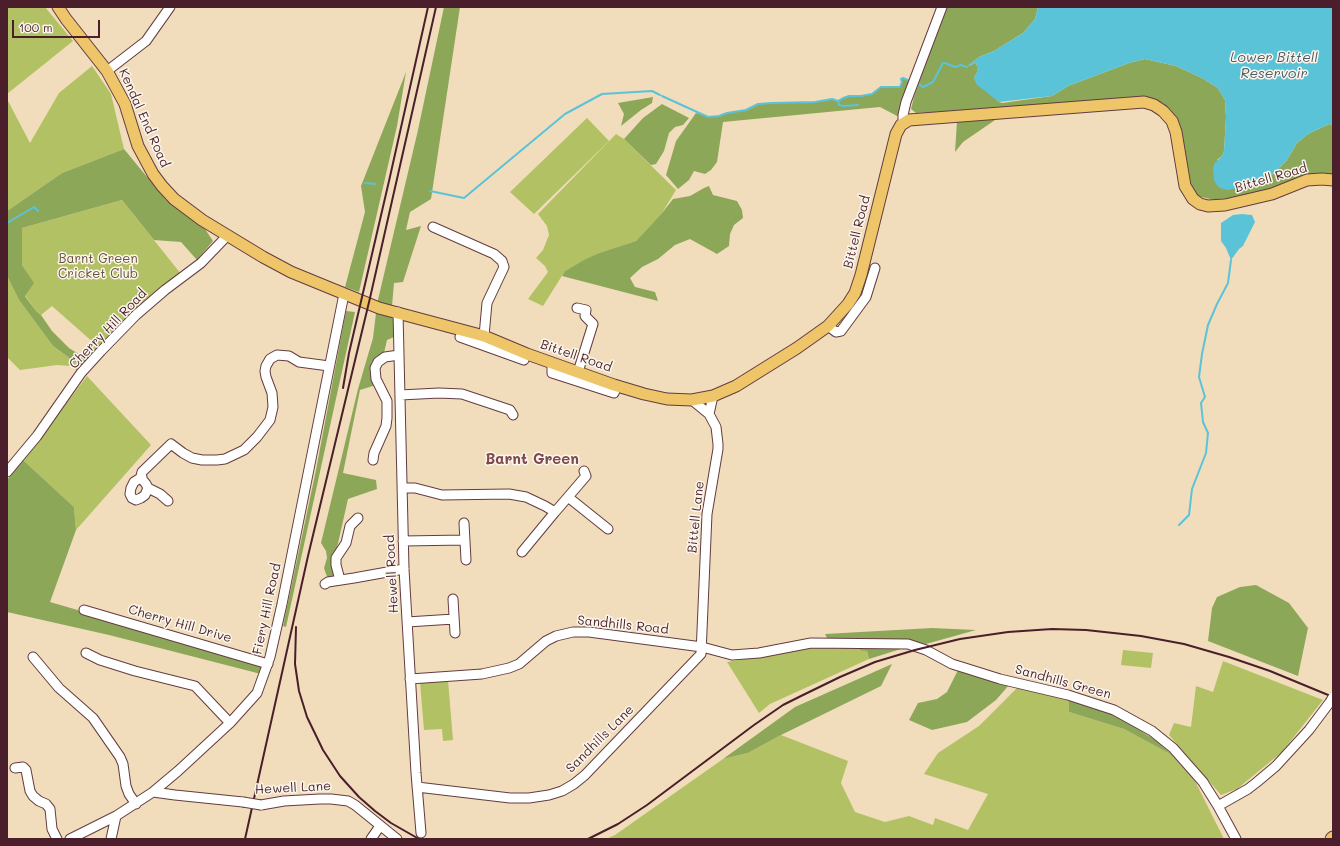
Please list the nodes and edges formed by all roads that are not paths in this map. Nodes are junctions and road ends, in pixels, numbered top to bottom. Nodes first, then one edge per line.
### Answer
1 (58, 7) edge
2 (170, 7) edge
3 (942, 7) edge
4 (107, 71) junction
5 (904, 123) junction
6 (1333, 180) edge
7 (433, 227) dead end
8 (227, 236) junction
9 (875, 268) dead end
10 (344, 294) junction
11 (578, 308) dead end
12 (398, 312) junction
13 (828, 326) junction
14 (459, 334) junction
15 (484, 336) junction
16 (509, 350) junction
17 (398, 355) junction
18 (524, 360) dead end
19 (552, 363) junction
20 (330, 366) junction
21 (578, 372) junction
22 (617, 386) junction
23 (400, 395) junction
24 (713, 396) junction
25 (692, 400) junction
26 (709, 414) junction
27 (513, 415) dead end
28 (371, 455) dead end
29 (584, 471) dead end
30 (7, 472) edge
31 (142, 477) junction
32 (148, 488) junction
33 (402, 488) junction
34 (568, 497) junction
35 (168, 501) dead end
36 (555, 512) junction
37 (358, 518) dead end
38 (464, 524) dead end
39 (608, 529) dead end
40 (465, 540) junction
41 (403, 541) junction
42 (522, 552) dead end
43 (466, 560) dead end
44 (404, 570) junction
45 (340, 580) junction
46 (325, 584) dead end
47 (453, 599) dead end
48 (84, 610) dead end
49 (454, 620) junction
50 (407, 622) junction
51 (455, 633) dead end
52 (702, 647) junction
53 (86, 653) dead end
54 (33, 657) dead end
55 (268, 664) junction
56 (410, 679) junction
57 (1331, 699) edge
58 (230, 723) junction
59 (14, 768) dead end
60 (417, 787) junction
61 (153, 792) junction
62 (136, 804) junction
63 (1218, 806) junction
64 (116, 816) junction
65 (380, 826) junction
66 (421, 833) dead end
67 (57, 839) edge
68 (70, 839) edge
69 (110, 839) edge
70 (371, 839) edge
71 (397, 839) edge
72 (1236, 839) edge

1 - 4 main road, Kendal End Road
2 - 4 street
3 - 5 street
4 - 8 main road, Kendal End Road
5 - 6 main road, Bittell Road
5 - 13 main road, Bittell Road
7 - 15 street
8 - 10 main road, Kendal End Road
8 - 30 street, Cherry Hill Road
9 - 13 street
10 - 12 main road, Bittell Road
10 - 20 street, Fiery Hill Road
11 - 21 street
12 - 14 main road, Bittell Road
12 - 17 street, Hewell Road
13 - 24 main road, Bittell Road
14 - 15 main road, Bittell Road
14 - 16 street
15 - 16 main road, Bittell Road
16 - 18 street
16 - 19 main road, Bittell Road
17 - 23 street, Hewell Road
17 - 28 street
19 - 21 main road, Bittell Road
19 - 22 street
20 - 31 street
20 - 55 street, Fiery Hill Road
21 - 22 main road, Bittell Road
22 - 25 main road, Bittell Road
23 - 27 street
23 - 33 street, Hewell Road
24 - 25 main road, Bittell Road
24 - 26 street
25 - 26 street, Bittell Lane
26 - 52 street, Bittell Lane
29 - 34 street
31 - 32 street
31 - 32 street
32 - 35 street
33 - 36 street
33 - 41 street, Hewell Road
34 - 36 street
34 - 39 street
36 - 42 street
37 - 45 street
38 - 40 street
40 - 41 street
40 - 43 street
41 - 44 street, Hewell Road
44 - 45 street
44 - 50 street, Hewell Road
45 - 46 street
47 - 49 street
48 - 55 street, Cherry Hill Drive
49 - 50 street
49 - 51 street
50 - 56 street, Hewell Road
52 - 56 street, Sandhills Road
52 - 60 street, Sandhills Lane
52 - 63 street, Sandhills Green
53 - 58 street
54 - 62 street
55 - 58 street, Fiery Hill Road
56 - 60 street, Hewell Road
57 - 63 street
58 - 61 street, Fiery Hill Road
59 - 67 street
60 - 66 street, Hewell Road
61 - 62 street, Fiery Hill Road
61 - 65 street, Hewell Lane, bridge
62 - 64 street, Fiery Hill Road
63 - 72 street, Sandhills Green
64 - 68 street, Fiery Hill Road
64 - 69 street
65 - 70 street
65 - 71 street, Hewell Lane

